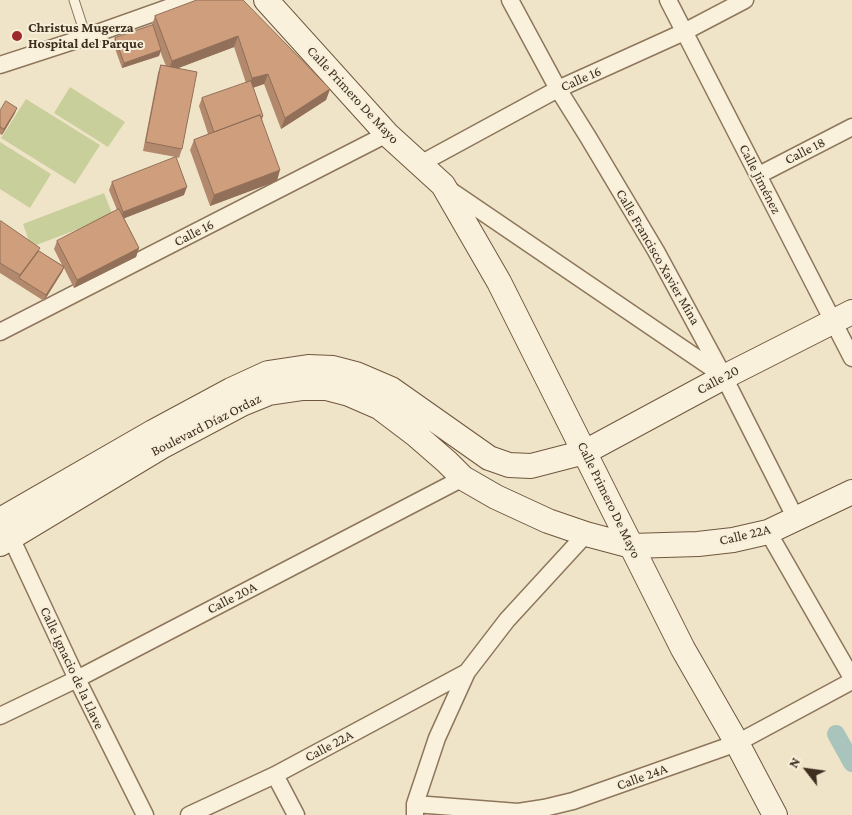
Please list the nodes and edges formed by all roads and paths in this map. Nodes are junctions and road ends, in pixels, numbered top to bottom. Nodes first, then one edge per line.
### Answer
1 (74, 0) edge
2 (190, 0) edge
3 (266, 0) edge
4 (510, 0) edge
5 (668, 0) edge
6 (745, 0) edge
7 (684, 32) junction
8 (86, 37) junction
9 (0, 65) edge
10 (558, 89) junction
11 (852, 127) edge
12 (387, 134) junction
13 (420, 164) junction
14 (759, 175) junction
15 (443, 185) junction
16 (843, 317) edge
17 (0, 332) edge
18 (852, 358) edge
19 (724, 376) junction
20 (585, 452) junction
21 (463, 478) junction
22 (852, 492) edge
23 (796, 519) junction
24 (3, 527) edge
25 (768, 532) junction
26 (586, 534) junction
27 (631, 546) junction
28 (467, 672) junction
29 (77, 679) junction
30 (852, 679) edge
31 (0, 716) edge
32 (737, 743) junction
33 (275, 775) junction
34 (415, 810) edge
35 (144, 815) edge
36 (189, 815) edge
37 (296, 815) edge
38 (775, 815) edge

1 - 8 lane
2 - 8 street
3 - 12 main road, Calle Primero De Mayo
4 - 10 street, Calle Francisco Xavier Mina
5 - 7 street, Calle Jiménez
6 - 7 street, Calle 16
7 - 10 street, Calle 16
7 - 14 street, Calle Jiménez
8 - 9 street
10 - 13 street, Calle 16
10 - 19 street, Calle Francisco Xavier Mina
11 - 14 street, Calle 18
12 - 13 main road, Calle Primero De Mayo
12 - 17 street, Calle 16
13 - 15 main road, Calle Primero De Mayo
14 - 16 street, Calle Jiménez
15 - 19 street, Calle Primero De Mayo
15 - 20 main road, Calle Primero De Mayo
16 - 18 street, Calle Jiménez
16 - 19 main road, Calle 20
19 - 20 main road, Calle 20
19 - 23 street, Calle Francisco Xavier Mina
20 - 24 main road, Boulevard Díaz Ordaz
20 - 27 main road, Calle Primero De Mayo
21 - 24 main road, Boulevard Díaz Ordaz
21 - 26 main road, Boulevard Díaz Ordaz
21 - 29 street, Calle 20A
22 - 23 main road, Calle 22A
23 - 25 main road, Calle 22A
24 - 29 street, Calle Ignacio de la Llave
25 - 27 main road, Calle 22A
25 - 30 street
26 - 27 main road, Boulevard Díaz Ordaz
26 - 28 street
27 - 32 main road, Calle Primero De Mayo
28 - 33 street, Calle 22A
28 - 34 street
29 - 31 street, Calle 20A
29 - 35 street, Calle Ignacio de la Llave
30 - 32 street, Calle 24A
32 - 34 street, Calle 24A
32 - 38 main road, Calle Primero De Mayo
33 - 36 street, Calle 22A
33 - 37 street

